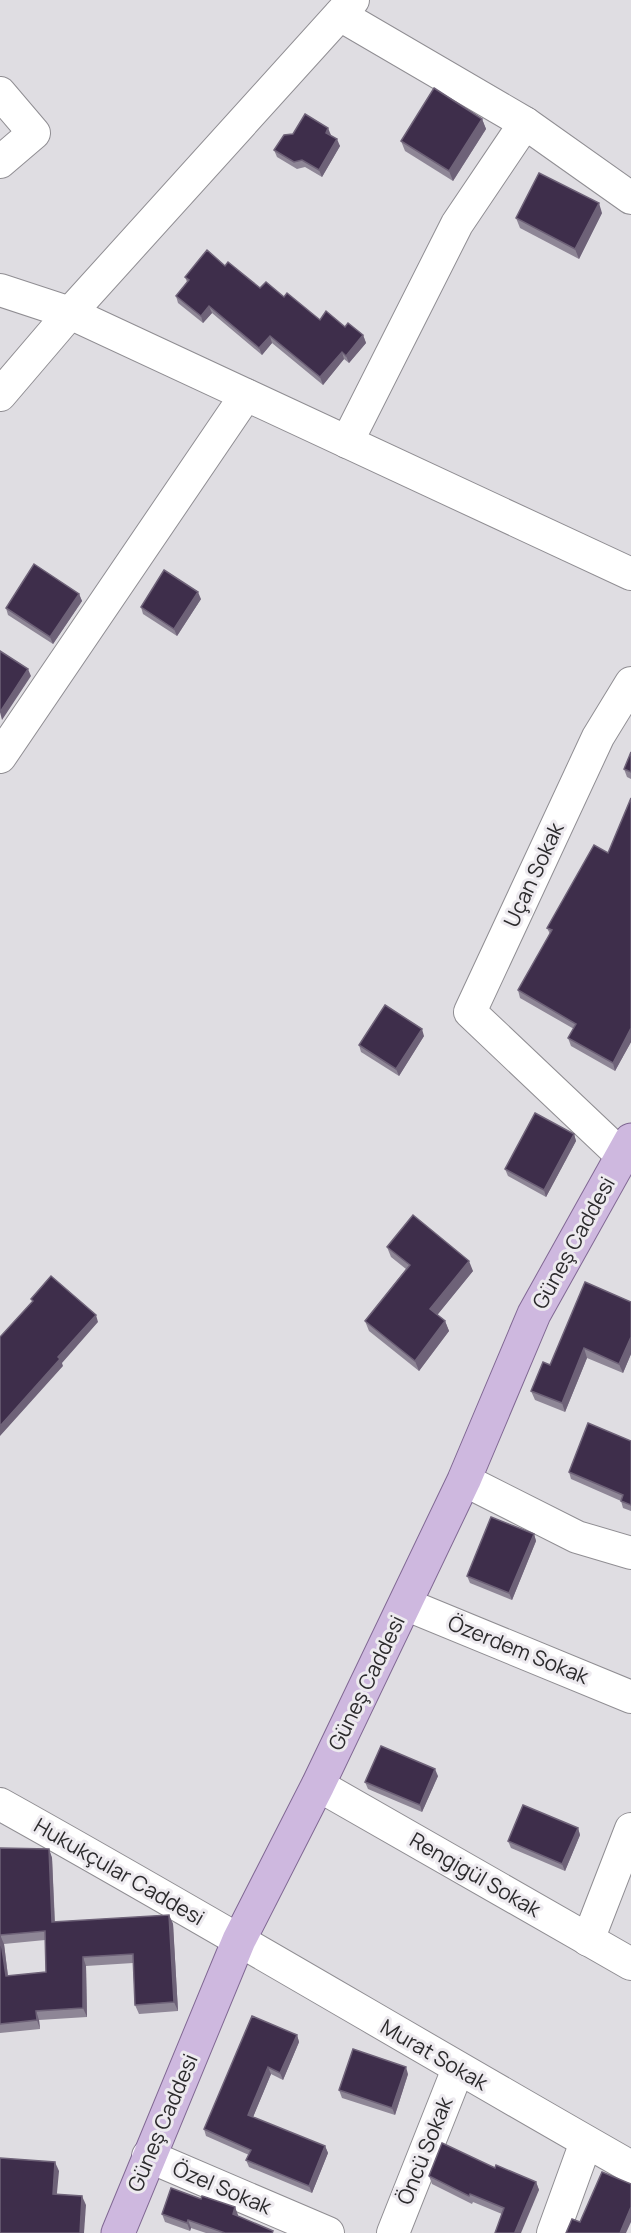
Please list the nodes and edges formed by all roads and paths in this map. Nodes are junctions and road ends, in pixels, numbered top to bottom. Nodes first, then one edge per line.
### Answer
1 (347, 8) edge
2 (0, 93) edge
3 (525, 123) junction
4 (0, 162) edge
5 (631, 198) edge
6 (0, 290) edge
7 (70, 314) junction
8 (0, 395) edge
9 (246, 395) junction
10 (348, 442) junction
11 (631, 574) edge
12 (631, 683) edge
13 (0, 757) edge
14 (627, 1148) edge
15 (464, 1480) junction
16 (631, 1553) edge
17 (405, 1604) junction
18 (631, 1697) edge
19 (318, 1785) junction
20 (0, 1804) edge
21 (631, 1829) edge
22 (239, 1940) junction
23 (588, 1940) junction
24 (631, 1964) edge
25 (458, 2069) junction
26 (586, 2142) junction
27 (148, 2156) junction
28 (631, 2167) edge
29 (118, 2233) edge
30 (328, 2233) edge
31 (393, 2233) edge
32 (553, 2233) edge

1 - 3 street
1 - 7 street
2 - 4 street
3 - 5 street
3 - 10 street
6 - 7 street
7 - 8 street
7 - 9 street
9 - 10 street
9 - 13 street
10 - 11 street
12 - 14 street, Uçan Sokak
14 - 15 main road, Güneş Caddesi
15 - 16 street
15 - 17 main road, Güneş Caddesi
17 - 18 street, Özerdem Sokak
17 - 19 main road, Güneş Caddesi
19 - 22 main road, Güneş Caddesi
19 - 23 street, Rengigül Sokak
20 - 22 street, Hukukçular Caddesi
21 - 23 street
22 - 25 street, Murat Sokak
22 - 27 main road, Güneş Caddesi
23 - 24 street, Rengigül Sokak
25 - 26 street, Murat Sokak
25 - 31 street, Öncü Sokak
26 - 28 street, Murat Sokak
26 - 32 street
27 - 29 main road, Güneş Caddesi
27 - 30 street, Özel Sokak

